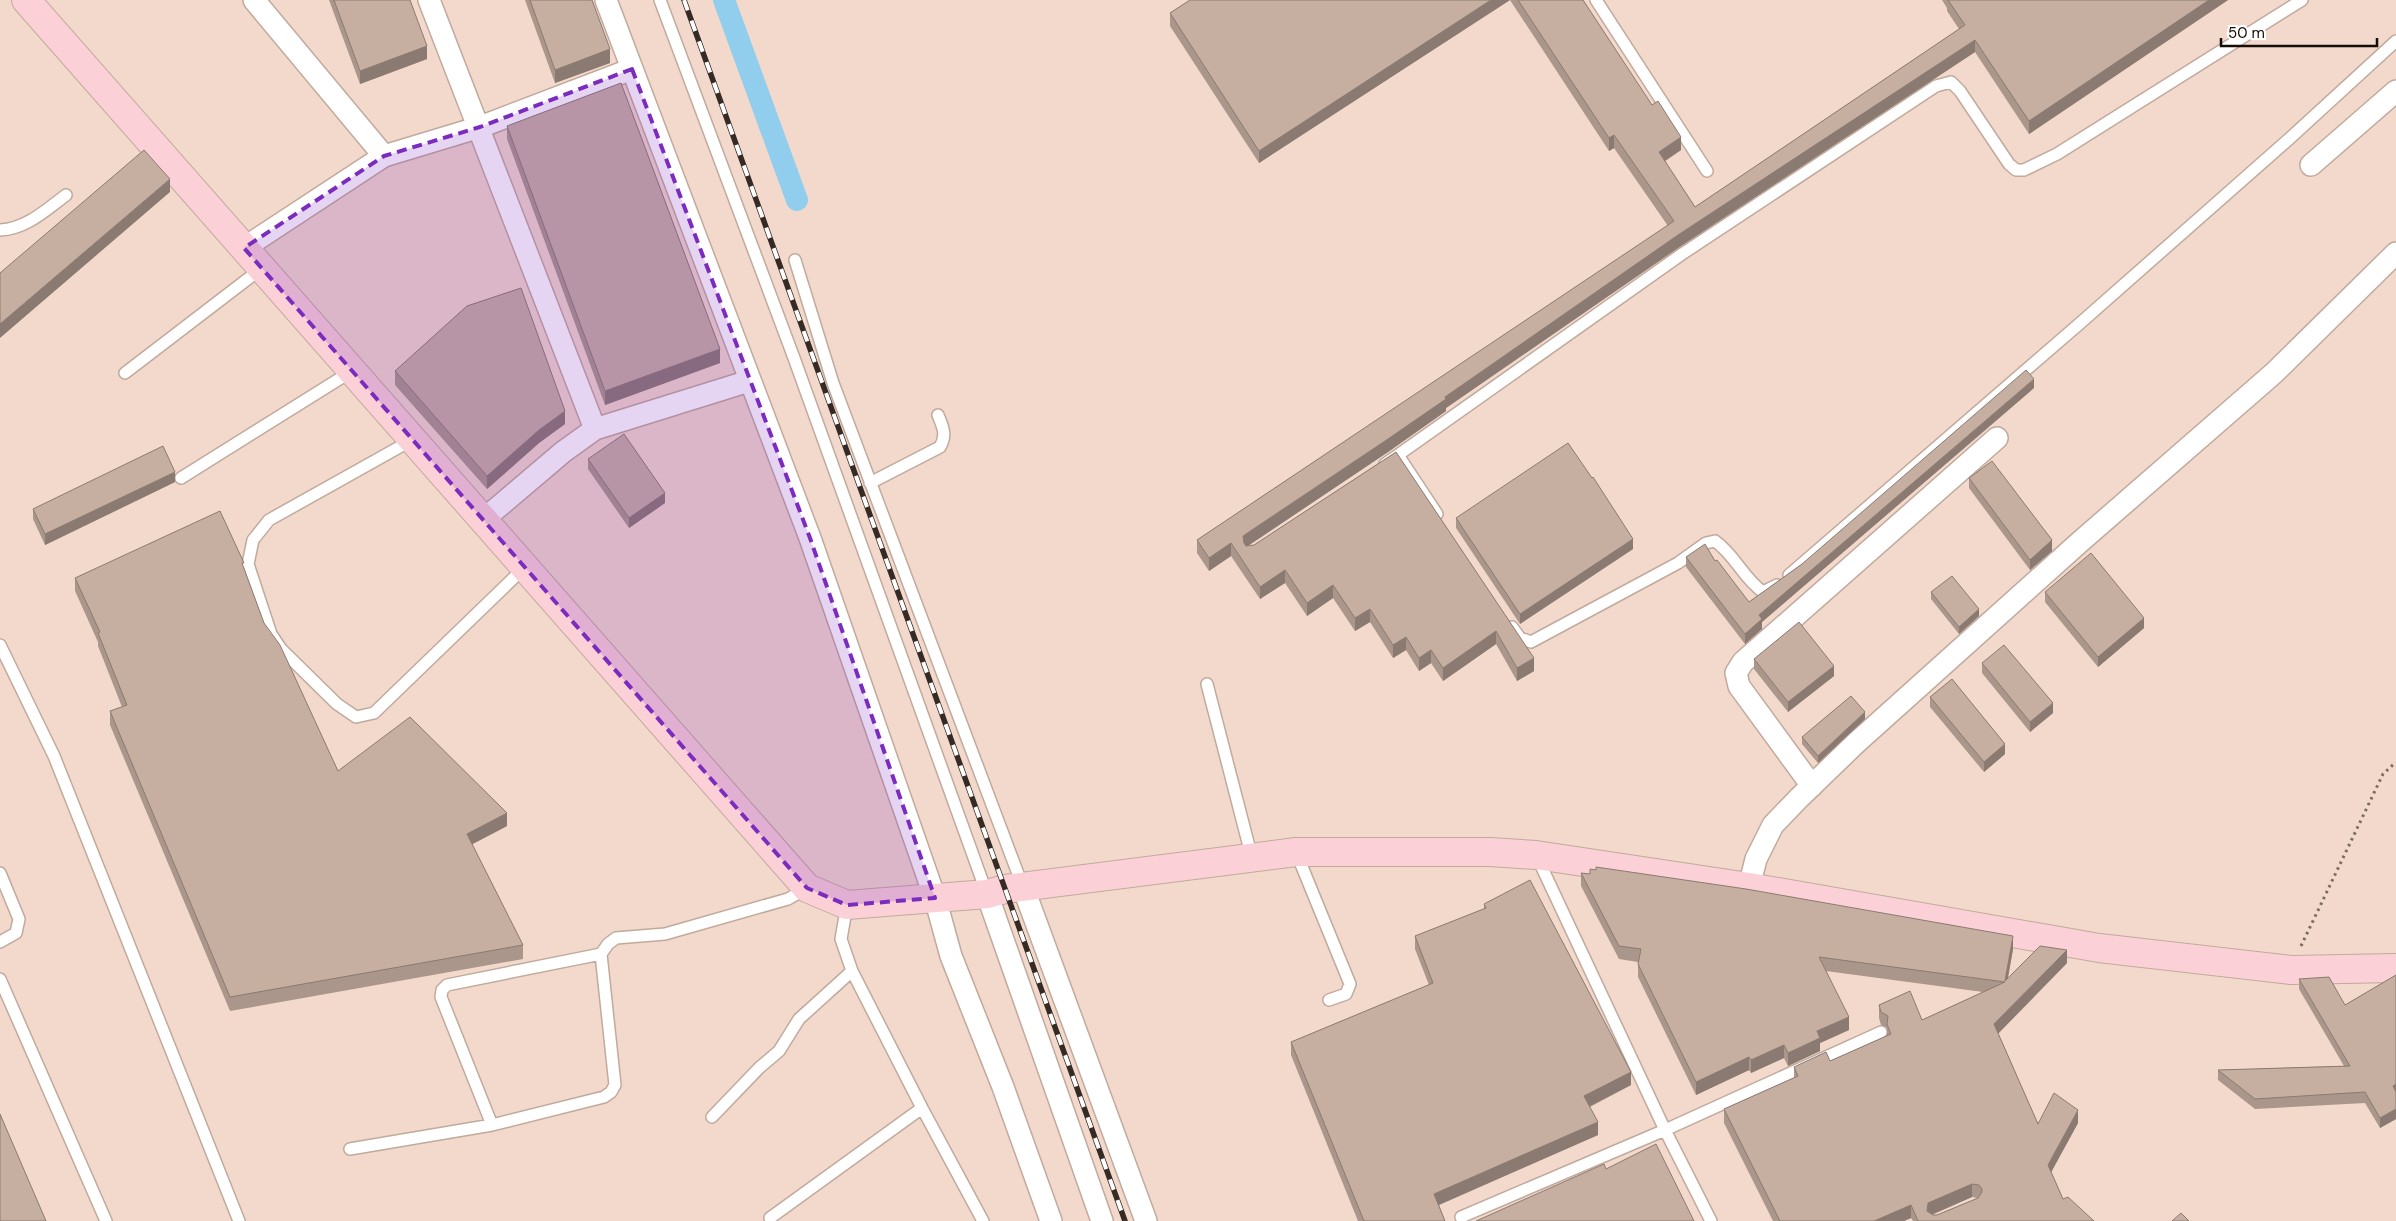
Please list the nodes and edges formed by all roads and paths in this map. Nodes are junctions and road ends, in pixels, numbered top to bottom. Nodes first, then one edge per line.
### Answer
1 (26, 0) edge
2 (254, 0) edge
3 (429, 0) edge
4 (606, 0) edge
5 (660, 0) edge
6 (1596, 0) edge
7 (2302, 0) edge
8 (2396, 41) edge
9 (632, 69) junction
10 (2396, 91) edge
11 (480, 127) junction
12 (384, 156) junction
13 (2311, 165) dead end
14 (1708, 171) dead end
15 (66, 195) dead end
16 (0, 230) edge
17 (244, 248) junction
18 (2396, 252) edge
19 (795, 260) dead end
20 (262, 268) junction
21 (352, 371) junction
22 (125, 373) dead end
23 (749, 381) junction
24 (938, 415) dead end
25 (595, 429) junction
26 (1997, 438) dead end
27 (412, 440) junction
28 (1398, 455) junction
29 (1374, 471) edge
30 (181, 478) dead end
31 (870, 483) junction
32 (483, 520) junction
33 (1441, 520) edge
34 (525, 567) junction
35 (1505, 616) edge
36 (0, 645) edge
37 (1207, 684) dead end
38 (2396, 762) edge
39 (1812, 786) junction
40 (1296, 852) junction
41 (1536, 855) junction
42 (1252, 858) junction
43 (0, 873) edge
44 (1023, 887) junction
45 (1749, 887) junction
46 (807, 888) junction
47 (987, 894) junction
48 (934, 898) junction
49 (847, 904) junction
50 (0, 942) edge
51 (601, 954) junction
52 (2396, 968) edge
53 (2290, 970) junction
54 (852, 971) junction
55 (0, 979) edge
56 (1329, 1000) dead end
57 (1881, 1032) edge
58 (922, 1108) junction
59 (712, 1117) dead end
60 (492, 1125) junction
61 (1665, 1130) junction
62 (350, 1149) dead end
63 (1461, 1217) dead end
64 (770, 1218) dead end
65 (106, 1221) edge
66 (238, 1221) edge
67 (983, 1221) edge
68 (1051, 1221) edge
69 (1102, 1221) edge
70 (1146, 1221) edge
71 (1711, 1221) edge

1 - 17 street
2 - 12 street
3 - 11 street
4 - 9 street
5 - 47 lane
6 - 14 lane
7 - 28 lane
8 - 35 lane
9 - 11 street
9 - 23 street
10 - 13 street
11 - 12 street
11 - 25 street
12 - 17 street
15 - 16 lane
17 - 20 street
18 - 39 street
19 - 31 lane
20 - 21 street
20 - 22 lane
21 - 27 street
21 - 30 lane
23 - 25 street
23 - 48 street
24 - 31 lane
25 - 32 street
26 - 39 street
27 - 32 street
27 - 34 lane
28 - 29 lane
28 - 33 lane
31 - 44 lane
32 - 34 street
34 - 46 street
36 - 66 lane
37 - 42 lane
38 - 53 path
39 - 45 street
40 - 41 street
40 - 42 street
40 - 56 lane
41 - 45 street
41 - 61 lane
42 - 44 street
43 - 50 lane
44 - 47 street
44 - 70 street
45 - 53 street
46 - 49 street
46 - 51 lane
47 - 48 street
47 - 69 street
48 - 49 street
48 - 68 street
49 - 54 lane
51 - 60 lane
51 - 60 lane
52 - 53 street
54 - 58 lane
54 - 59 lane
55 - 65 lane
57 - 61 lane
58 - 64 lane
58 - 67 lane
60 - 62 lane
61 - 63 lane
61 - 71 lane

